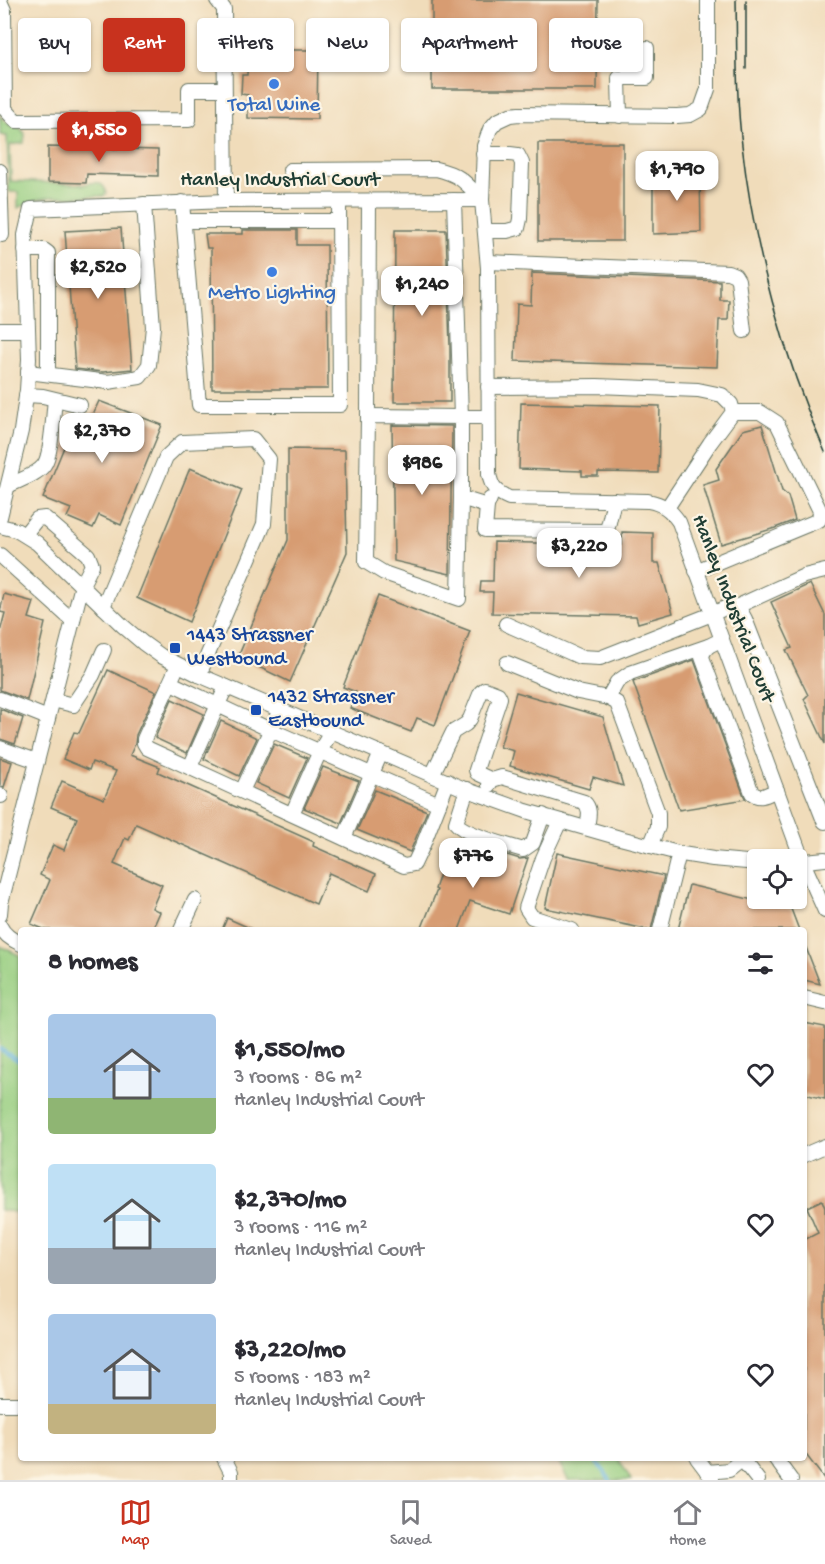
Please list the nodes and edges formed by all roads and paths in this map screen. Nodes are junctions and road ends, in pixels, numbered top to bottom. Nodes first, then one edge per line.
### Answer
1 (217, 0) edge
2 (708, 0) edge
3 (0, 1) edge
4 (647, 48) dead end
5 (224, 89) junction
6 (620, 116) junction
7 (483, 154) junction
8 (290, 170) dead end
9 (0, 171) edge
10 (454, 200) junction
11 (482, 200) junction
12 (226, 201) junction
13 (339, 201) junction
14 (369, 201) junction
15 (182, 202) junction
16 (144, 204) junction
17 (184, 220) junction
18 (339, 220) junction
19 (485, 231) junction
20 (1, 235) edge
21 (25, 235) junction
22 (25, 250) junction
23 (488, 262) junction
24 (0, 330) edge
25 (28, 330) junction
26 (744, 331) dead end
27 (28, 372) junction
28 (48, 374) junction
29 (488, 387) junction
30 (26, 395) junction
31 (55, 400) junction
32 (81, 405) dead end
33 (733, 412) junction
34 (368, 416) junction
35 (461, 417) junction
36 (488, 417) junction
37 (8, 486) junction
38 (494, 489) junction
39 (461, 498) junction
40 (614, 500) junction
41 (487, 506) junction
42 (667, 508) junction
43 (0, 518) edge
44 (0, 526) edge
45 (26, 534) junction
46 (0, 555) edge
47 (696, 571) junction
48 (825, 571) edge
49 (82, 585) junction
50 (738, 606) junction
51 (103, 607) junction
52 (712, 614) junction
53 (73, 621) junction
54 (506, 624) dead end
55 (722, 640) junction
56 (708, 646) junction
57 (104, 651) dead end
58 (507, 663) dead end
59 (178, 665) junction
60 (199, 675) junction
61 (171, 683) junction
62 (226, 687) junction
63 (608, 698) junction
64 (0, 699) edge
65 (53, 700) junction
66 (218, 706) junction
67 (280, 710) junction
68 (48, 718) junction
69 (270, 730) junction
70 (331, 732) junction
71 (0, 748) edge
72 (320, 752) junction
73 (381, 753) junction
74 (37, 761) junction
75 (190, 767) junction
76 (373, 774) junction
77 (432, 775) junction
78 (497, 778) junction
79 (448, 781) junction
80 (467, 789) junction
81 (777, 790) junction
82 (242, 792) junction
83 (485, 796) junction
84 (439, 804) junction
85 (292, 814) junction
86 (543, 816) junction
87 (560, 821) junction
88 (825, 822) edge
89 (587, 828) junction
90 (344, 838) junction
91 (650, 846) junction
92 (796, 849) edge
93 (682, 854) junction
94 (825, 859) edge
95 (807, 861) edge
96 (747, 863) edge
97 (4, 872) edge
98 (807, 876) edge
99 (195, 900) dead end
100 (825, 911) edge
101 (0, 914) edge
102 (0, 926) edge
103 (182, 927) edge
104 (563, 927) edge
105 (661, 927) edge
106 (670, 927) edge
107 (18, 943) edge
108 (807, 999) edge
109 (825, 1003) edge
110 (825, 1146) edge
111 (807, 1154) edge
112 (0, 1404) edge
113 (18, 1404) edge
114 (226, 1461) edge
115 (699, 1461) edge
116 (740, 1461) edge
117 (744, 1461) edge
118 (777, 1461) edge
119 (710, 1476) edge
120 (231, 1480) edge
121 (758, 1480) edge
122 (791, 1480) edge

1 - 5 street
2 - 6 street
3 - 5 street
4 - 6 street
5 - 12 street
6 - 7 street
7 - 11 street
7 - 19 street
8 - 11 street
9 - 20 street
10 - 11 street, Hanley Industrial Court
10 - 14 street, Hanley Industrial Court
10 - 35 street
11 - 19 street
12 - 13 street, Hanley Industrial Court
12 - 15 street, Hanley Industrial Court
13 - 14 street, Hanley Industrial Court
13 - 18 street
14 - 34 street
15 - 16 street, Hanley Industrial Court
15 - 17 street
16 - 21 street, Hanley Industrial Court
16 - 28 street
17 - 18 street
17 - 18 street
19 - 23 street
20 - 21 street
21 - 22 street, Hanley Industrial Court
22 - 25 street, Hanley Industrial Court
22 - 28 street
23 - 26 street
23 - 29 street
24 - 25 street
25 - 27 street, Hanley Industrial Court
27 - 28 street
27 - 30 street, Hanley Industrial Court
29 - 33 street
29 - 36 street
30 - 31 street
30 - 37 street, Hanley Industrial Court
31 - 32 street
31 - 37 street
33 - 42 street
33 - 47 street
34 - 35 street
34 - 39 street
35 - 36 street
35 - 39 street
36 - 38 street
37 - 43 street, Hanley Industrial Court
38 - 40 street, Hanley Industrial Court
38 - 41 street
39 - 41 street
40 - 41 street
40 - 42 street, Hanley Industrial Court
42 - 47 street, Hanley Industrial Court
44 - 45 street
45 - 49 street
45 - 49 street
46 - 53 street
47 - 52 street, Hanley Industrial Court
48 - 50 street
49 - 51 street
49 - 53 street
50 - 52 street
50 - 88 street
51 - 59 street
51 - 60 street
52 - 54 street
52 - 55 street, Hanley Industrial Court
53 - 65 street
55 - 56 street
55 - 81 street, Hanley Industrial Court
56 - 63 street
56 - 81 street
57 - 65 street
58 - 63 street
59 - 60 street
59 - 61 street
60 - 62 street
61 - 66 street
61 - 75 street
62 - 66 street
62 - 67 street
63 - 91 street
64 - 68 street
65 - 68 street
66 - 69 street
66 - 75 street
67 - 69 street
67 - 70 street
68 - 74 street
69 - 72 street
69 - 82 street
70 - 72 street
70 - 73 street
71 - 74 street
72 - 76 street
72 - 85 street
73 - 76 street
73 - 77 street
74 - 97 street
75 - 82 street
76 - 84 street
76 - 90 street
77 - 78 street
77 - 79 street
78 - 83 street
78 - 89 street
79 - 80 street
79 - 84 street
80 - 83 street
80 - 86 street
81 - 92 street, Hanley Industrial Court
82 - 85 street
83 - 86 street
84 - 90 street
85 - 90 street
86 - 87 street
87 - 89 street
87 - 104 street
89 - 91 street
91 - 93 street
93 - 96 street
93 - 105 street
93 - 106 street
94 - 95 street
97 - 101 street
98 - 100 street, Hanley Industrial Court
99 - 103 street
102 - 107 street
108 - 109 street
110 - 111 street
112 - 113 street
114 - 120 street
115 - 119 street
116 - 119 street
117 - 121 street
118 - 122 street

